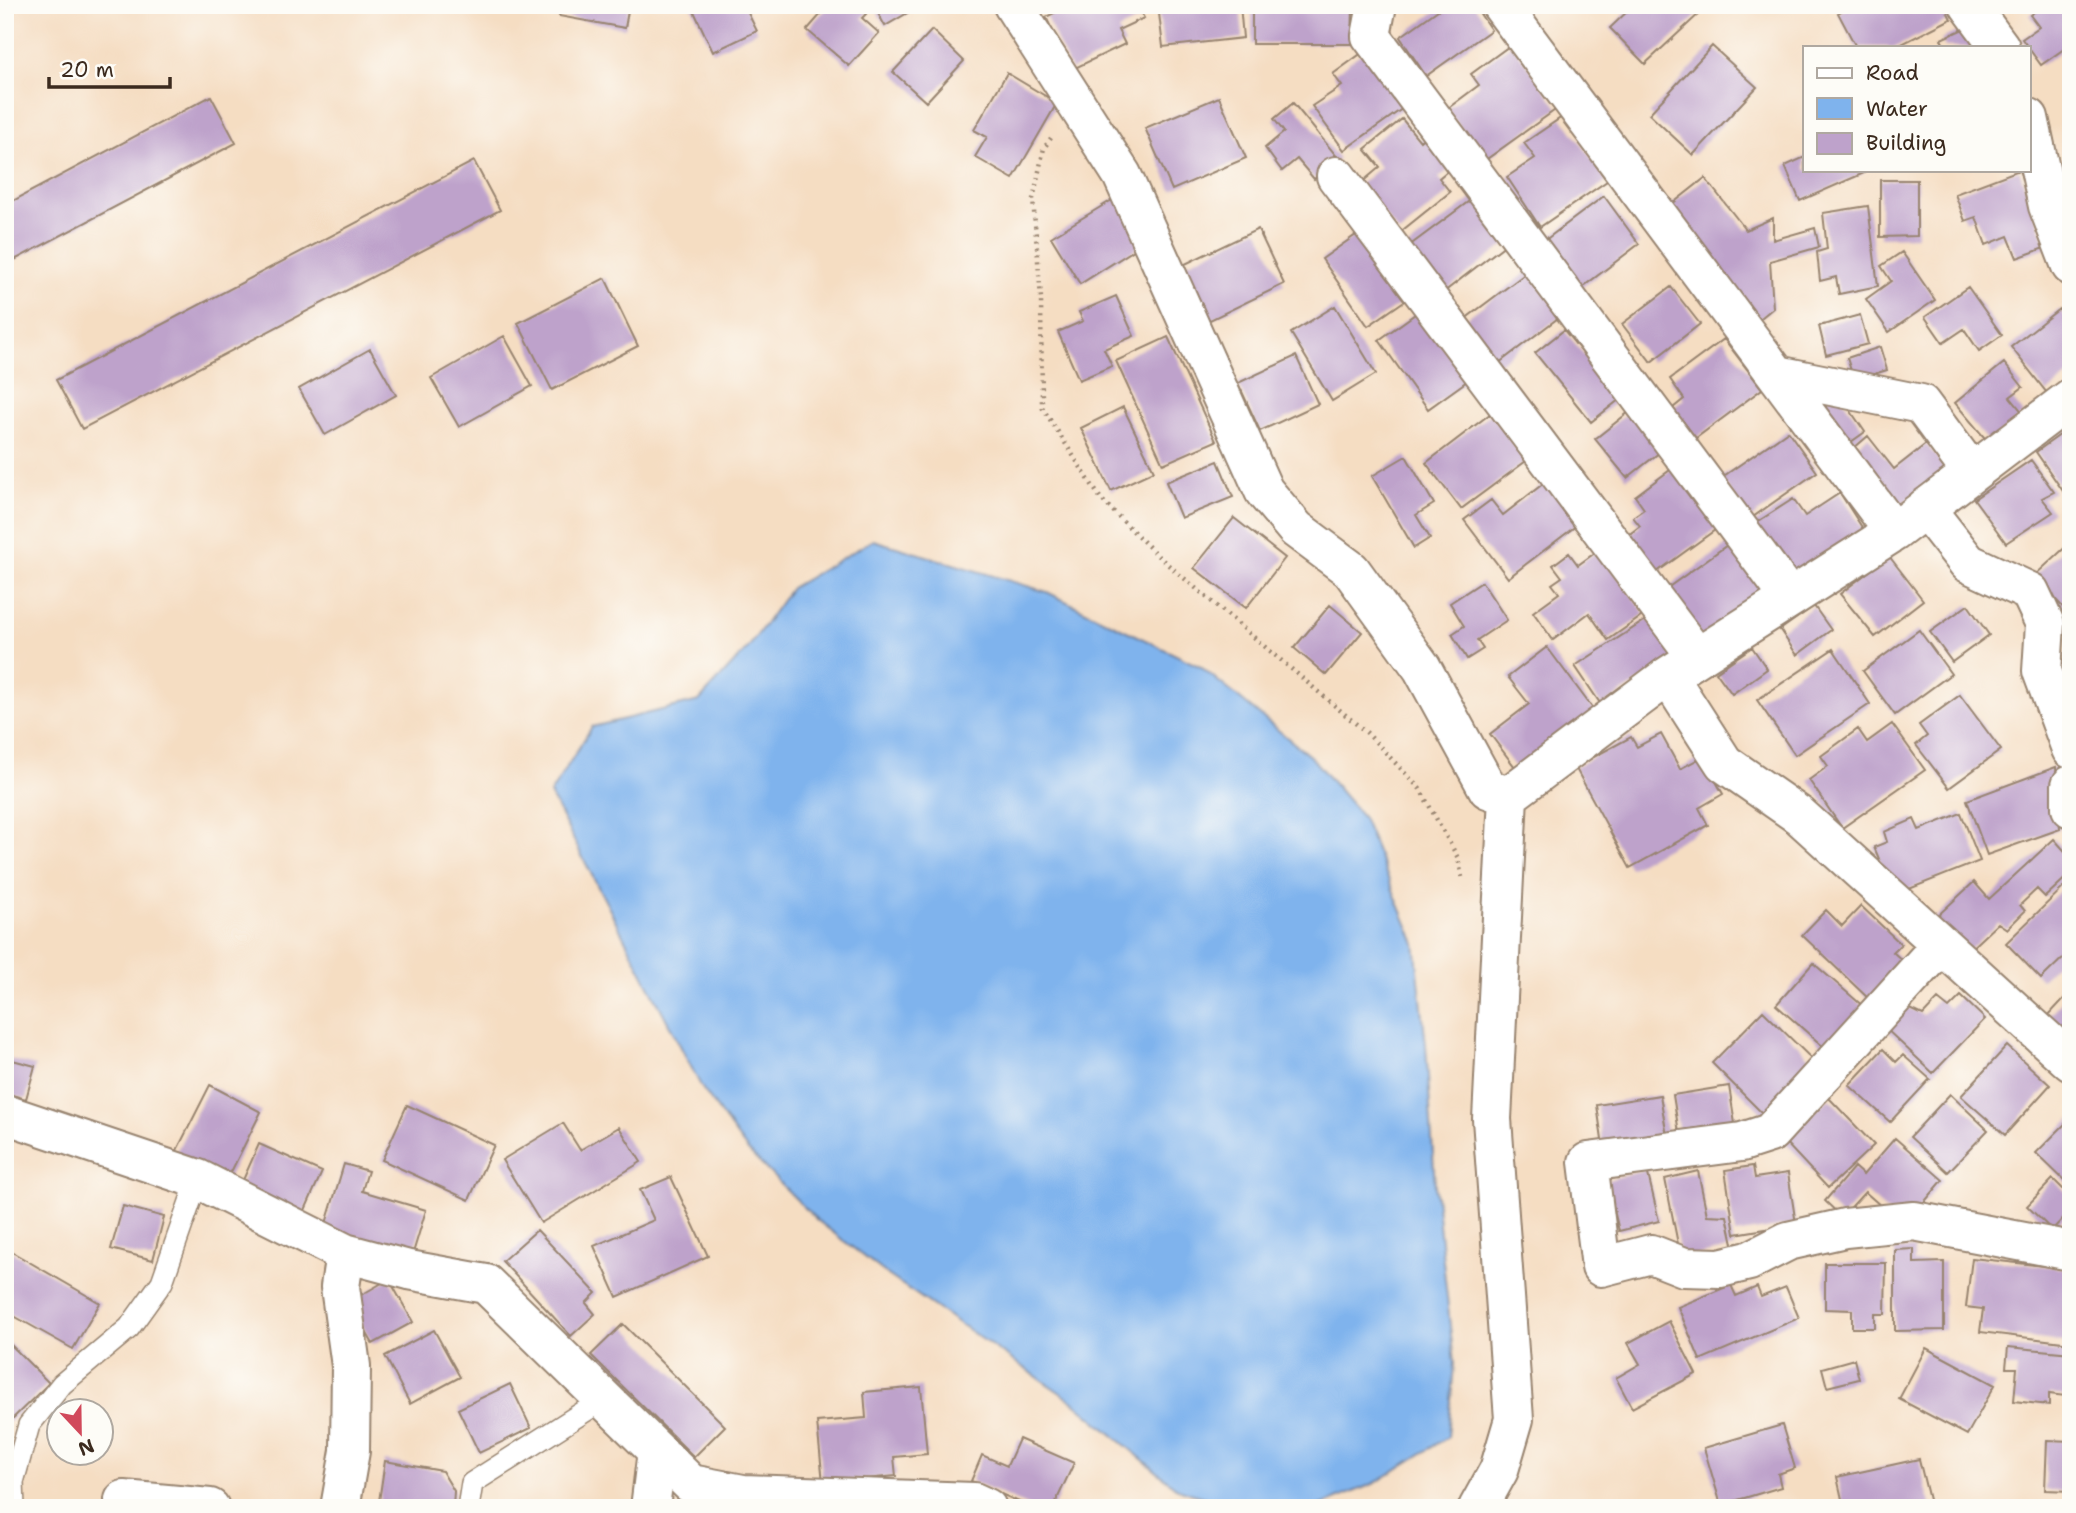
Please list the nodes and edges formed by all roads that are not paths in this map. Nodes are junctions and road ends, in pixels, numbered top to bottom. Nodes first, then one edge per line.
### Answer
1 (1013, 5) edge
2 (1377, 5) edge
3 (1501, 5) edge
4 (1969, 5) edge
5 (1999, 46) edge
6 (2030, 123) edge
7 (1336, 176) dead end
8 (2071, 266) edge
9 (1777, 374) junction
10 (2071, 398) edge
11 (1972, 473) junction
12 (1925, 508) junction
13 (1894, 532) junction
14 (1790, 598) junction
15 (1683, 667) junction
16 (2071, 750) edge
17 (2071, 785) edge
18 (1508, 796) junction
19 (2071, 808) edge
20 (1941, 945) junction
21 (2071, 1062) edge
22 (5, 1114) edge
23 (198, 1179) junction
24 (2071, 1251) edge
25 (345, 1253) junction
26 (604, 1399) junction
27 (657, 1451) junction
28 (124, 1500) dead end
29 (926, 1505) edge
30 (14, 1508) edge
31 (210, 1508) edge
32 (341, 1508) edge
33 (468, 1508) edge
34 (650, 1508) edge
35 (987, 1508) edge
36 (1478, 1508) edge

1 - 18 street
2 - 14 street
3 - 9 street
4 - 5 street
6 - 8 street
7 - 15 street
9 - 11 street
9 - 13 street
10 - 11 street
11 - 12 street
12 - 13 street
12 - 16 street
13 - 14 street
14 - 15 street
15 - 18 street
15 - 20 street
17 - 19 street
18 - 36 street
20 - 21 street
20 - 24 street
22 - 23 street
23 - 25 street
23 - 30 lane
25 - 26 street
25 - 32 street
26 - 27 street
26 - 33 lane
27 - 29 street
27 - 34 street
28 - 31 street
29 - 35 street

